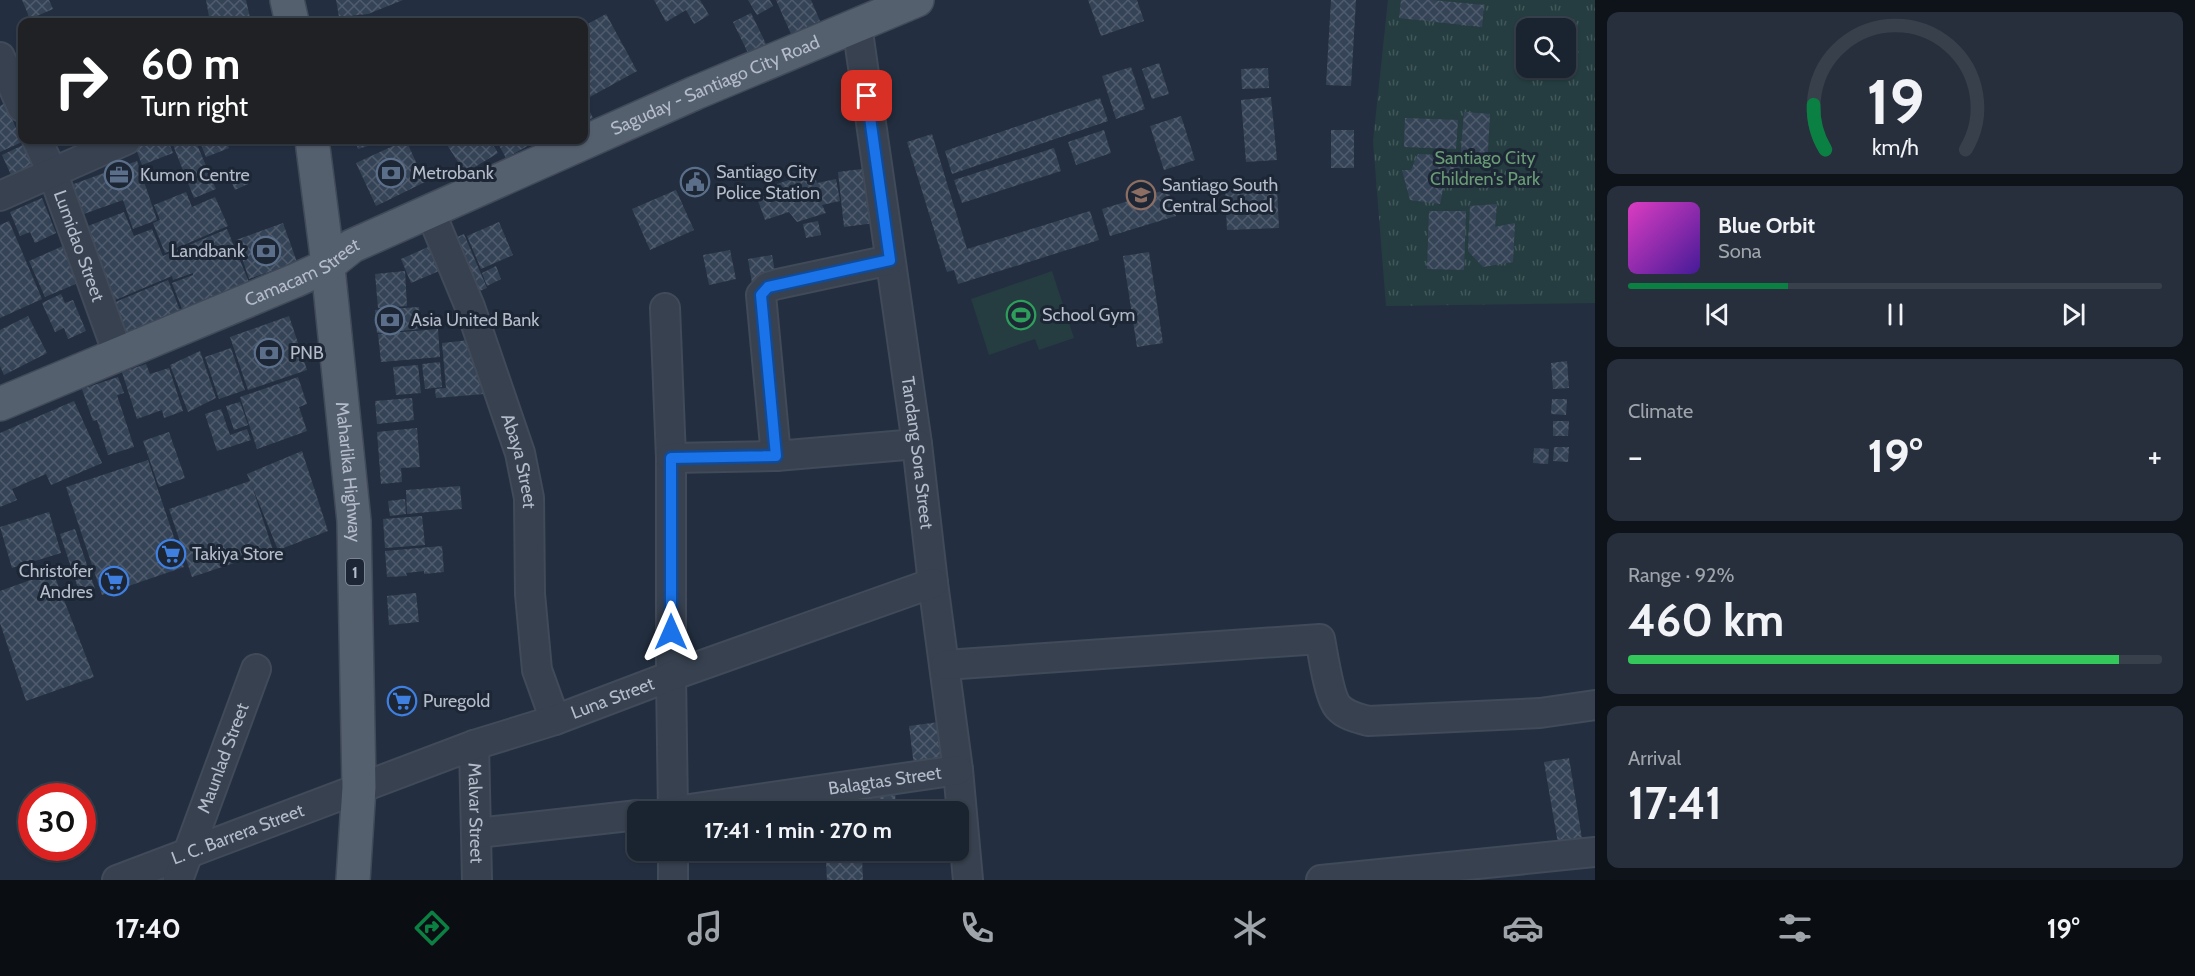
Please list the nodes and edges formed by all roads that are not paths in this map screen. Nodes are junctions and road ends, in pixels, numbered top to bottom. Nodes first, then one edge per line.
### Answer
1 (287, 0) edge
2 (917, 0) edge
3 (291, 18) edge
4 (857, 25) junction
5 (0, 57) edge
6 (18, 98) edge
7 (588, 141) edge
8 (39, 144) edge
9 (117, 144) edge
10 (313, 144) edge
11 (580, 144) edge
12 (53, 174) junction
13 (0, 196) edge
14 (430, 211) junction
15 (335, 253) junction
16 (890, 260) junction
17 (665, 308) dead end
18 (117, 349) junction
19 (0, 390) edge
20 (0, 404) edge
21 (917, 444) junction
22 (776, 456) junction
23 (671, 458) junction
24 (933, 583) junction
25 (945, 665) junction
26 (256, 669) dead end
27 (670, 676) junction
28 (1595, 705) edge
29 (555, 720) junction
30 (474, 745) junction
31 (958, 770) junction
32 (359, 787) junction
33 (672, 801) edge
34 (742, 801) edge
35 (627, 816) edge
36 (477, 833) junction
37 (1595, 852) edge
38 (673, 861) edge
39 (117, 880) edge
40 (178, 880) edge
41 (353, 880) edge
42 (477, 880) edge
43 (673, 880) edge
44 (968, 880) edge
45 (1321, 880) edge

1 - 3 main road
2 - 4 main road, Saguday - Santiago City Road
4 - 7 main road, Saguday - Santiago City Road
4 - 16 street, Tandang Sora Street
5 - 6 street
8 - 12 street, Lumidao Street
9 - 12 street
10 - 15 main road, Maharlika Highway / 1
11 - 14 main road, Saguday - Santiago City Road
12 - 13 street
12 - 18 street, Lumidao Street
14 - 15 main road, Saguday - Santiago City Road
14 - 29 street, Abaya Street
15 - 18 main road, Camacam Street
15 - 32 main road, Maharlika Highway / 1
16 - 21 street, Tandang Sora Street
16 - 22 street
17 - 23 street
18 - 19 main road, Camacam Street
18 - 20 main road, Camacam Street
21 - 22 street
21 - 24 street, Tandang Sora Street
22 - 23 street
23 - 27 street
24 - 25 street, Tandang Sora Street
24 - 27 street, Luna Street
25 - 28 street
25 - 31 street, Tandang Sora Street
26 - 40 street, Maunlad Street
27 - 29 street, Luna Street
27 - 33 street
29 - 30 street, Luna Street
30 - 32 street, Luna Street
30 - 36 street, Malvar Street
31 - 34 street, Balagtas Street
31 - 44 street, Tandang Sora Street
32 - 39 street, L. C. Barrera Street
32 - 41 main road, Maharlika Highway / 1
35 - 36 street
36 - 42 street, Malvar Street
37 - 45 street
38 - 43 street

